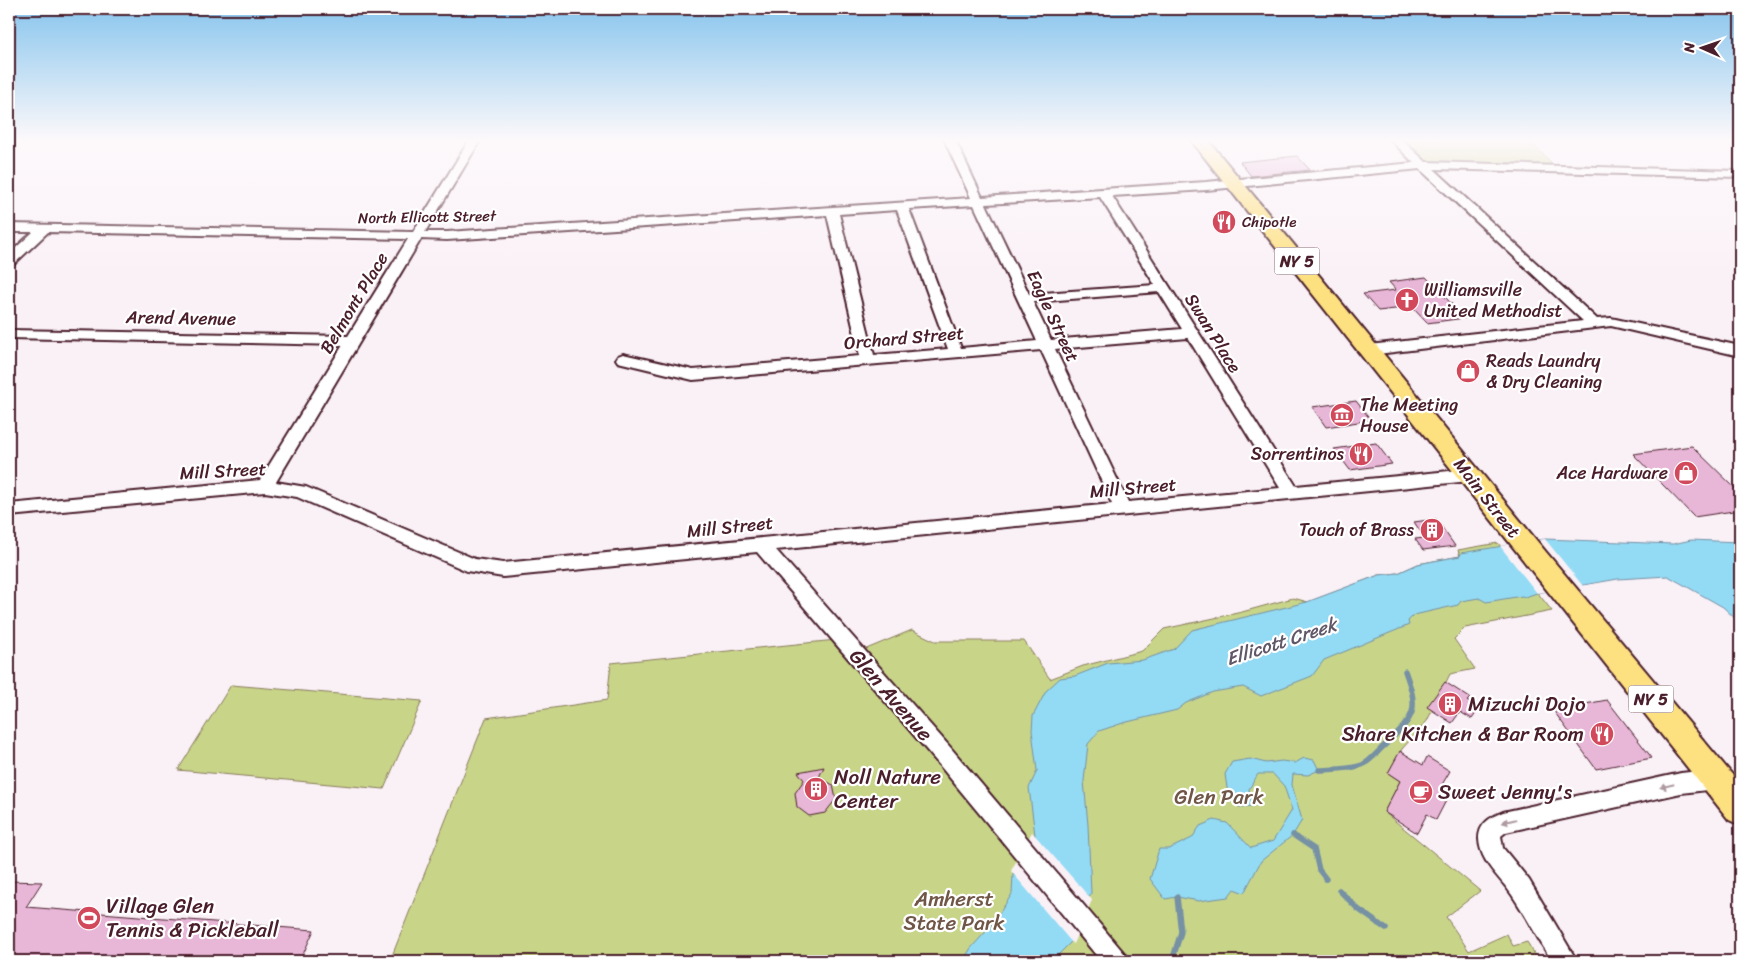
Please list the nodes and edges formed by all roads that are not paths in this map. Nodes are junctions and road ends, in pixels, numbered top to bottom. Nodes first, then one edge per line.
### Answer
1 (447, 184) edge
2 (971, 184) edge
3 (1231, 184) edge
4 (1235, 184) edge
5 (1445, 184) edge
6 (1104, 193) junction
7 (979, 202) junction
8 (902, 207) junction
9 (832, 212) junction
10 (9, 228) edge
11 (44, 228) junction
12 (416, 236) junction
13 (9, 261) edge
14 (1162, 288) junction
15 (1024, 299) junction
16 (1594, 324) junction
17 (1191, 333) junction
18 (9, 334) edge
19 (353, 341) junction
20 (1046, 344) junction
21 (1369, 350) junction
22 (1740, 351) edge
23 (956, 352) junction
24 (623, 359) dead end
25 (868, 360) junction
26 (1470, 475) junction
27 (265, 486) junction
28 (1292, 493) junction
29 (1123, 509) junction
30 (9, 510) edge
31 (762, 544) junction
32 (1716, 779) junction
33 (1740, 809) edge
34 (1116, 961) edge
35 (1565, 961) edge

1 - 12 street, Belmont Place
2 - 7 street, Eagle Street
3 - 6 street, North Ellicott Street
4 - 21 main road, Main Street / NY 5
5 - 16 street
6 - 7 street, North Ellicott Street
6 - 14 street, Swan Place
7 - 8 street, North Ellicott Street
7 - 15 street, Eagle Street
8 - 9 street, North Ellicott Street
8 - 23 street
9 - 12 street, North Ellicott Street
9 - 25 street
10 - 11 street, North Ellicott Street
11 - 12 street, North Ellicott Street
11 - 13 street
12 - 19 street, Belmont Place
14 - 15 street
14 - 17 street, Swan Place
15 - 20 street, Eagle Street
16 - 21 street
16 - 22 street
17 - 20 street, Orchard Street
17 - 28 street, Swan Place
18 - 19 street, Arend Avenue
19 - 27 street, Belmont Place
20 - 23 street, Orchard Street
20 - 29 street, Eagle Street
21 - 26 main road, Main Street / NY 5
23 - 25 street, Orchard Street
24 - 25 street, Orchard Street
26 - 28 street, Mill Street
26 - 32 main road, Main Street / NY 5
27 - 30 street, Mill Street
27 - 31 street, Mill Street
28 - 29 street, Mill Street
29 - 31 street, Mill Street
31 - 34 street, Glen Avenue
32 - 33 main road, Main Street / NY 5
32 -> 35 street

